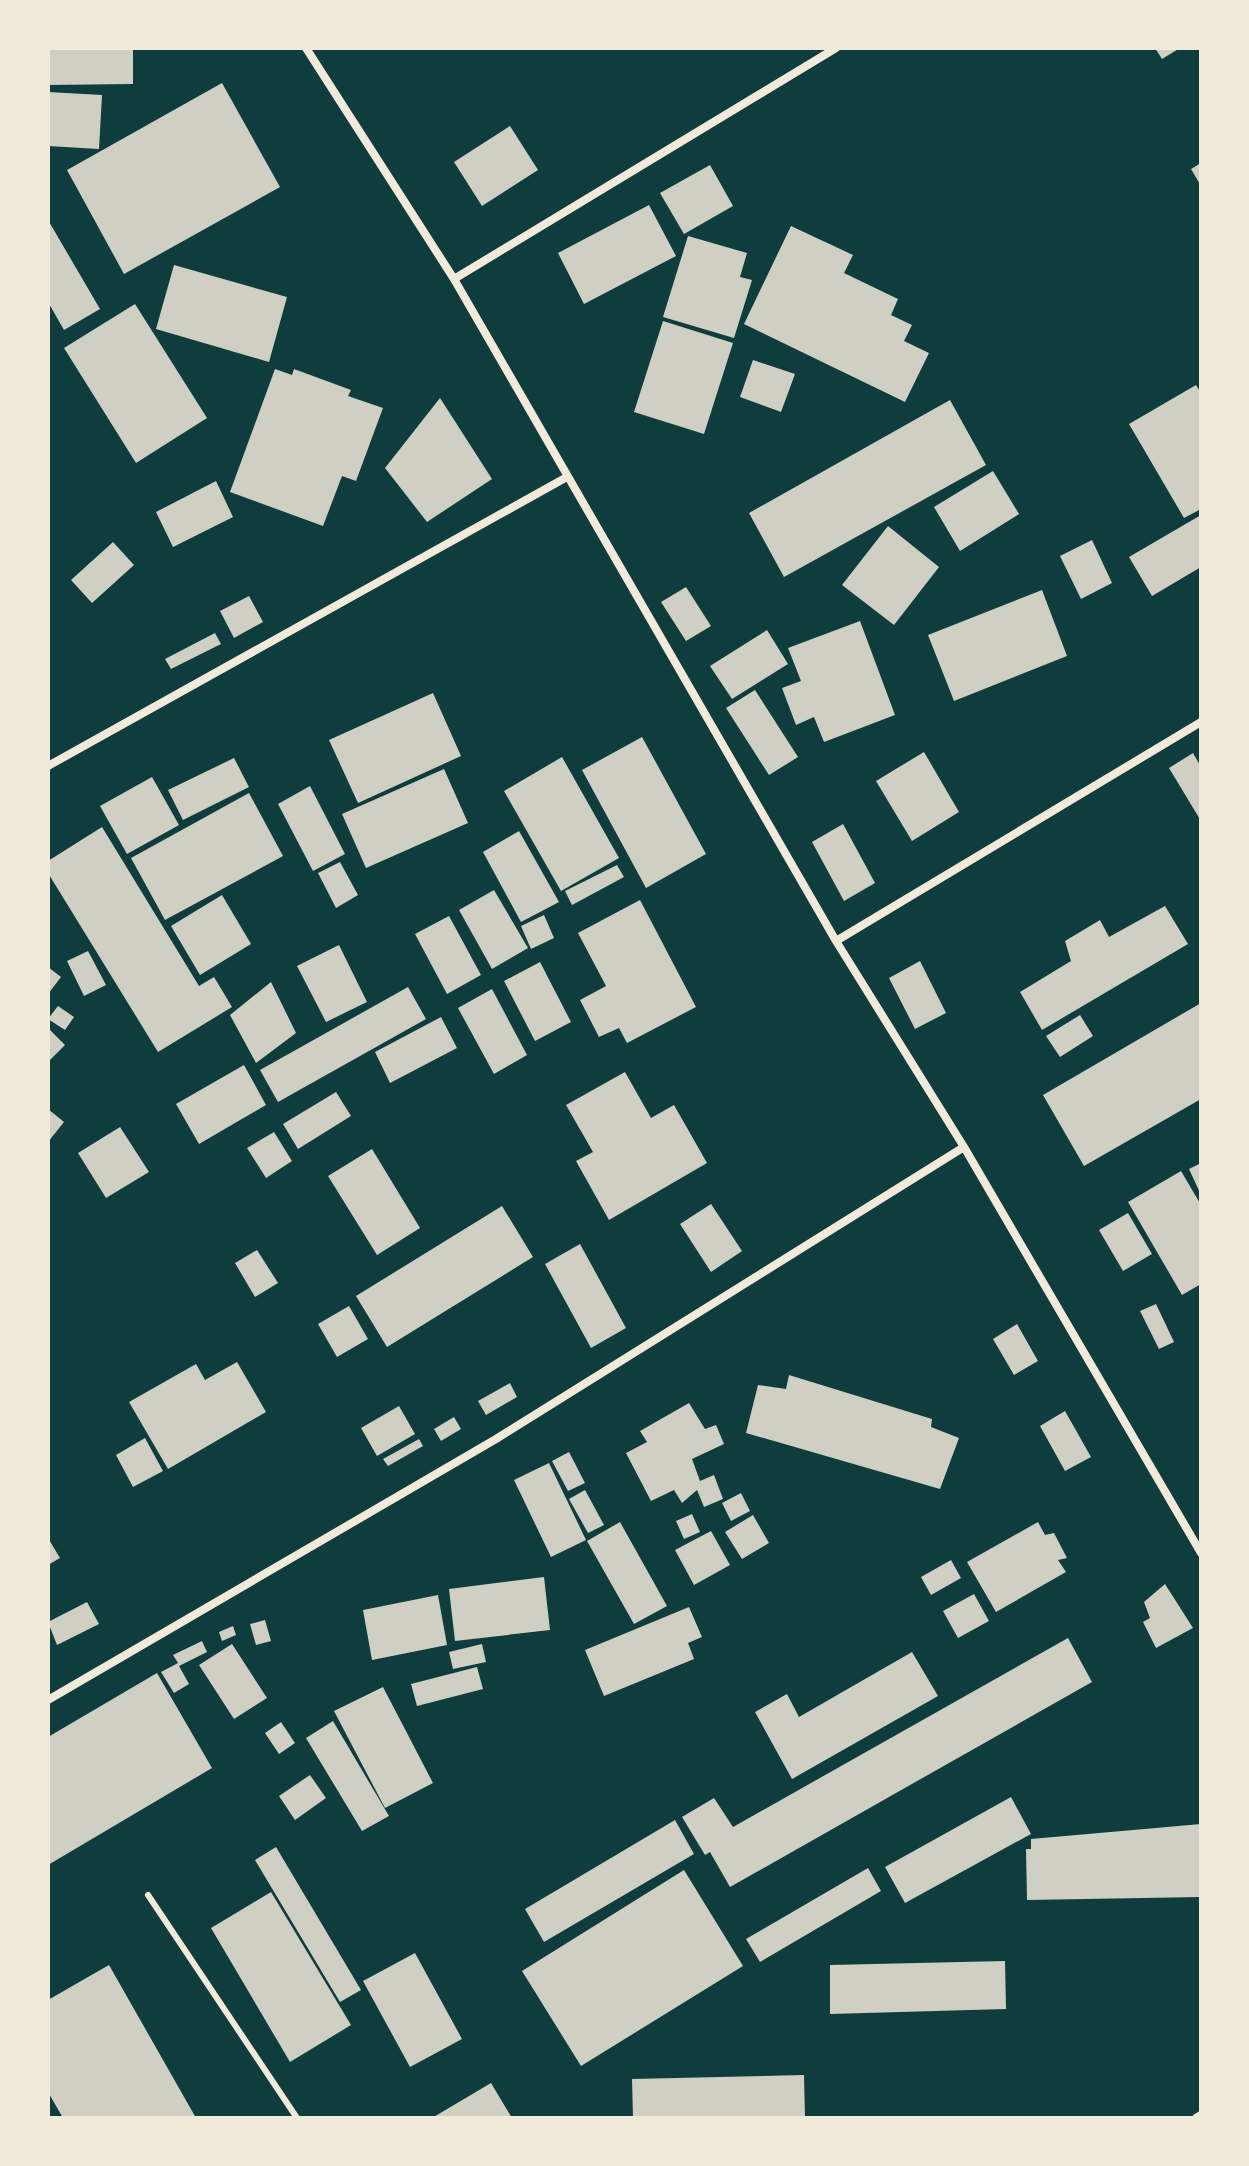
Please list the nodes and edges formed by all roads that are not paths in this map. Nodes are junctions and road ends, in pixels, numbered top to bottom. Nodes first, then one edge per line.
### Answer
1 (306, 48) edge
2 (836, 48) edge
3 (454, 279) junction
4 (567, 477) junction
5 (1201, 722) edge
6 (48, 766) edge
7 (836, 941) junction
8 (964, 1147) junction
9 (1201, 1553) edge
10 (48, 1700) edge
11 (148, 1895) dead end
12 (297, 2118) edge

1 - 3 street
2 - 3 street
3 - 4 street
4 - 6 street
4 - 7 street
5 - 7 street
7 - 8 street
8 - 9 street
8 - 10 street
11 - 12 lane

